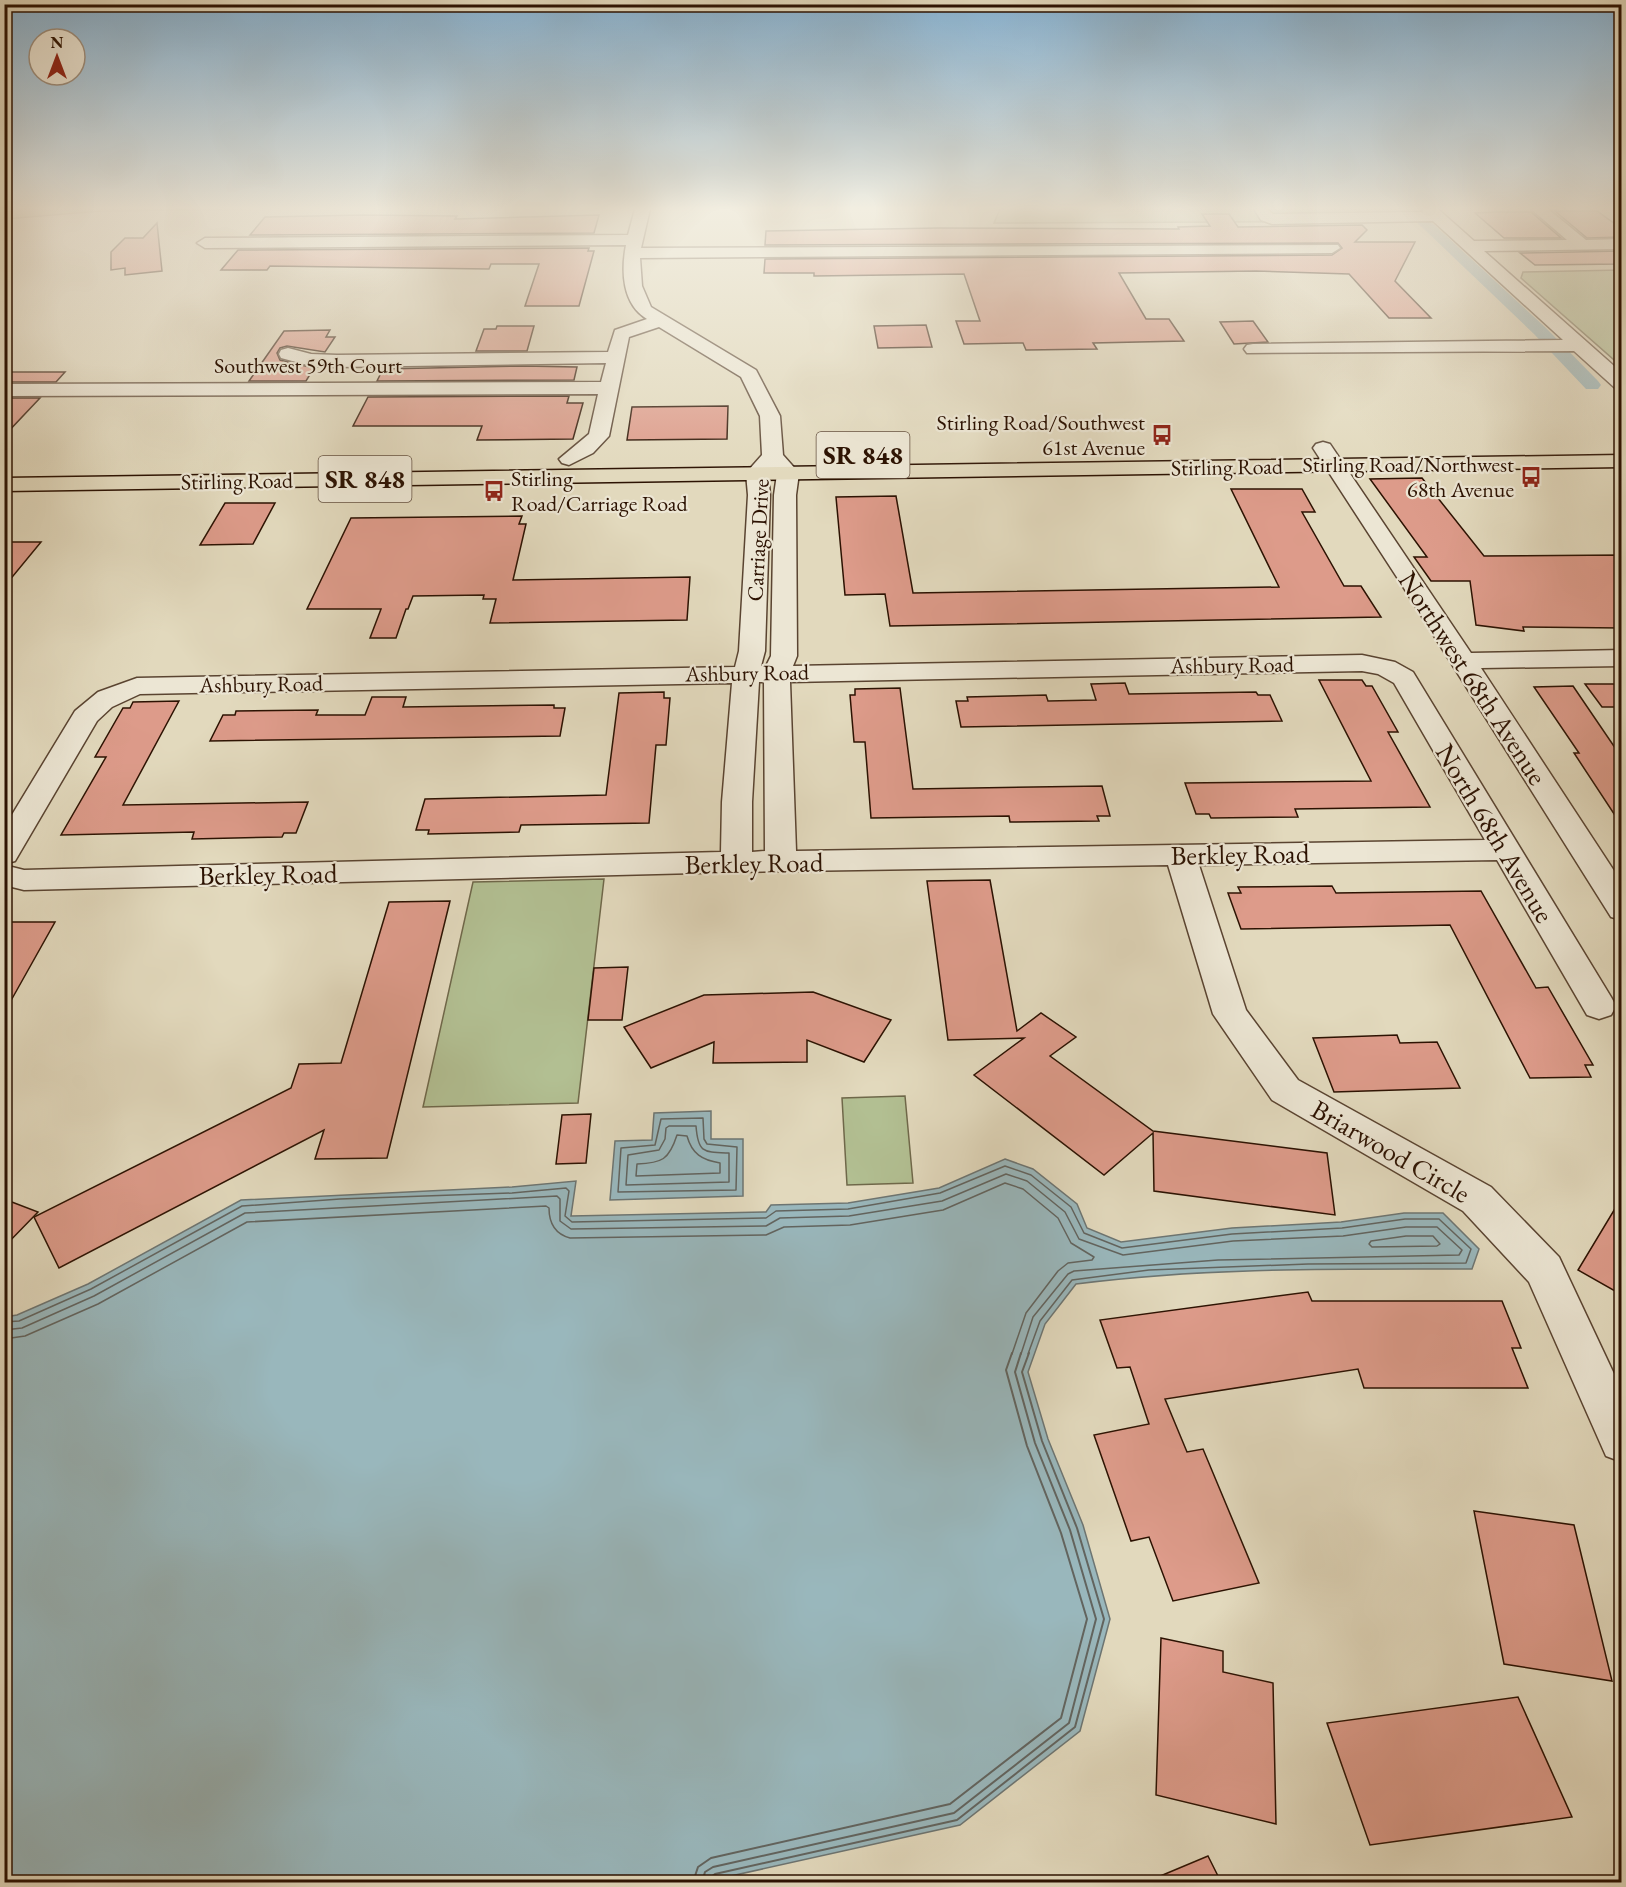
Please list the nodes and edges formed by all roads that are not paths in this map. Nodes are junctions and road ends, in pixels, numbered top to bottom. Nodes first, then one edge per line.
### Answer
1 (636, 297) edge
2 (1526, 297) edge
3 (660, 321) junction
4 (1579, 345) junction
5 (1253, 349) dead end
6 (288, 354) dead end
7 (617, 357) junction
8 (1622, 384) edge
9 (611, 387) junction
10 (4, 390) edge
11 (1622, 444) edge
12 (1328, 457) junction
13 (569, 459) junction
14 (1622, 461) edge
15 (176, 465) junction
16 (4, 467) edge
17 (773, 467) junction
18 (163, 482) junction
19 (4, 485) edge
20 (758, 511) junction
21 (785, 511) junction
22 (1622, 658) edge
23 (1463, 661) junction
24 (1386, 668) joint
25 (777, 672) junction
26 (746, 673) junction
27 (1504, 850) junction
28 (4, 854) edge
29 (1180, 854) junction
30 (736, 862) junction
31 (781, 863) junction
32 (4, 875) edge
33 (1622, 909) edge
34 (1599, 1005) dead end
35 (1622, 1441) edge

1 - 3 street
2 - 4 street
3 - 7 street
3 - 17 street
4 - 5 street
4 - 8 street
6 - 7 street, Southwest 59th Court
7 - 9 street
9 - 10 street, Southwest 59th Court
9 - 13 street
11 - 12 main road, Stirling Road / SR 848
12 - 14 main road, Stirling Road / SR 848
12 - 17 main road, Stirling Road / SR 848
12 - 23 street, Northwest 68th Avenue
13 - 15 main road, Stirling Road / SR 848
13 - 17 main road, Stirling Road / SR 848
15 - 16 main road, Stirling Road / SR 848
15 - 18 main road
17 - 18 main road, Stirling Road / SR 848
17 - 20 street, Carriage Drive
17 - 21 street, Carriage Drive
18 - 19 main road, Stirling Road / SR 848
20 - 21 street
20 - 26 street, Carriage Drive
21 - 25 street, Carriage Drive
22 - 23 street
23 - 33 street, Northwest 68th Avenue
24 - 25 street, Ashbury Road
24 - 27 street, North 68th Avenue
25 - 26 street, Ashbury Road
25 - 31 street, Carriage Drive
26 - 28 street, Ashbury Road
26 - 30 street, Carriage Drive
27 - 29 street, Berkley Road
27 - 34 street, North 68th Avenue
29 - 31 street, Berkley Road
29 - 35 street, Briarwood Circle
30 - 31 street, Berkley Road
30 - 32 street, Berkley Road

